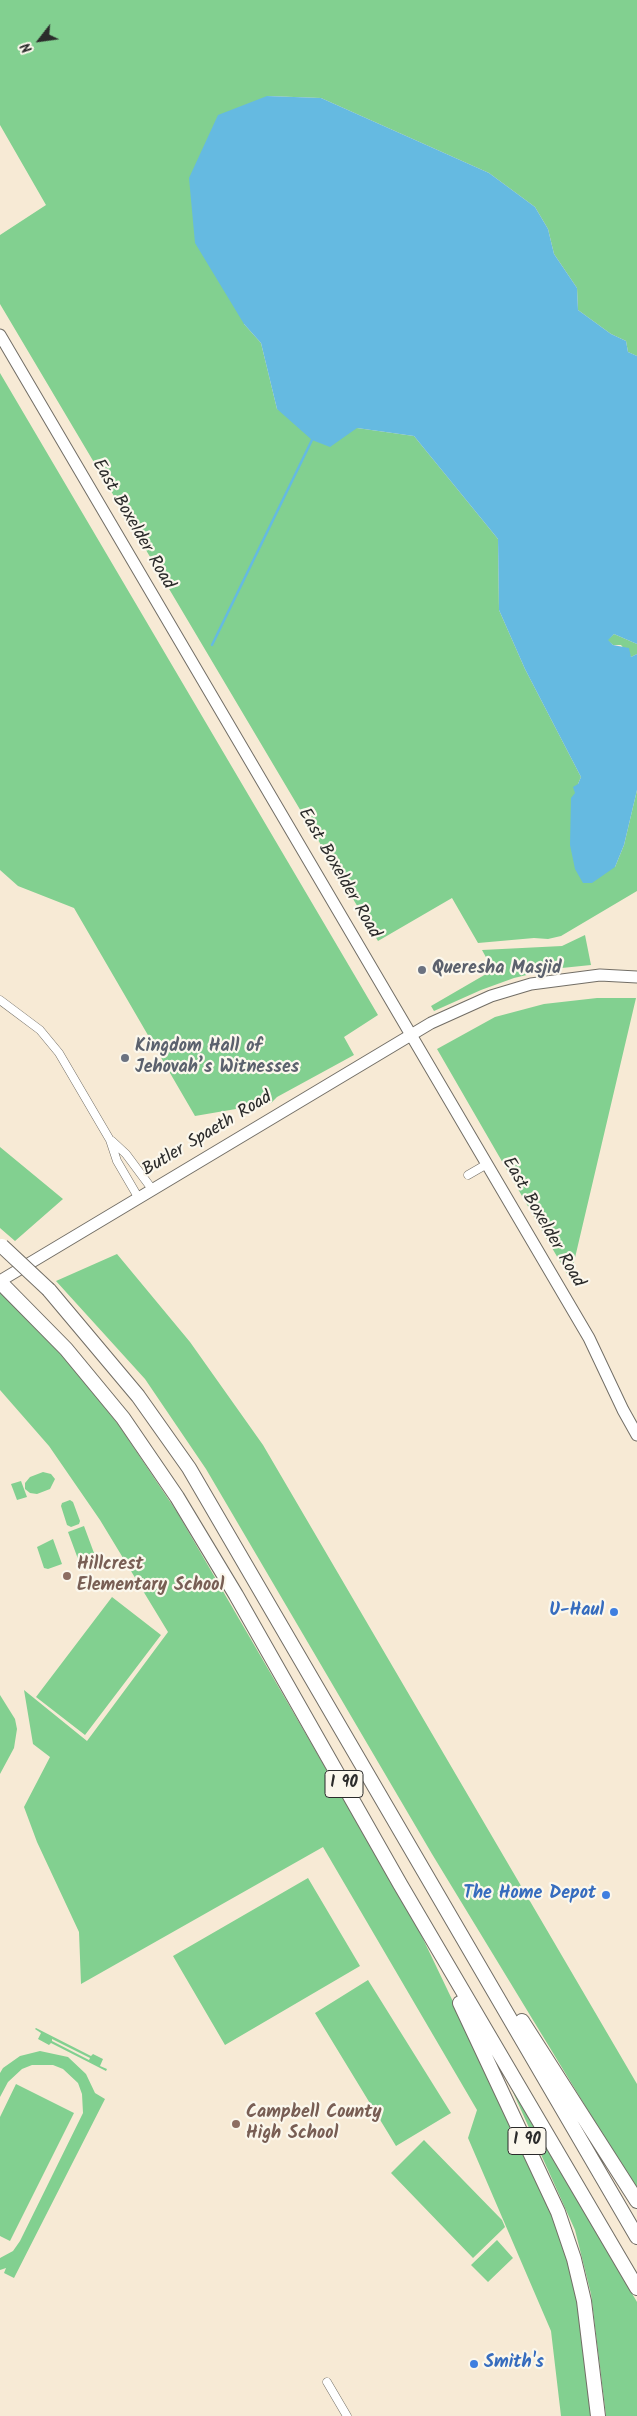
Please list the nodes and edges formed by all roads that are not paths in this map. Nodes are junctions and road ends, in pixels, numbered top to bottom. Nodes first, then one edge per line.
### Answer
1 (0, 335) edge
2 (637, 977) edge
3 (0, 1000) edge
4 (412, 1034) junction
5 (110, 1140) junction
6 (487, 1164) junction
7 (468, 1175) dead end
8 (152, 1189) junction
9 (138, 1197) junction
10 (1, 1245) edge
11 (0, 1282) edge
12 (637, 1435) edge
13 (386, 1805) junction
14 (400, 1884) junction
15 (637, 2201) edge
16 (637, 2237) edge
17 (637, 2288) edge
18 (327, 2382) dead end
19 (347, 2416) edge
20 (598, 2416) edge

1 - 4 main road, East Boxelder Road
2 - 4 main road, Butler Spaeth Road
3 - 5 street
4 - 6 main road, East Boxelder Road
4 - 8 main road, Butler Spaeth Road
5 - 8 street
5 - 9 street
6 - 7 street
6 - 12 main road, East Boxelder Road
8 - 9 main road, Butler Spaeth Road
9 - 11 main road, Butler Spaeth Road
10 - 13 highway, I 90, bridge
11 - 14 highway, I 90
13 - 15 highway, I 90
13 - 16 highway, I 90
14 - 17 highway, I 90
14 - 20 highway, I 90
18 - 19 street

